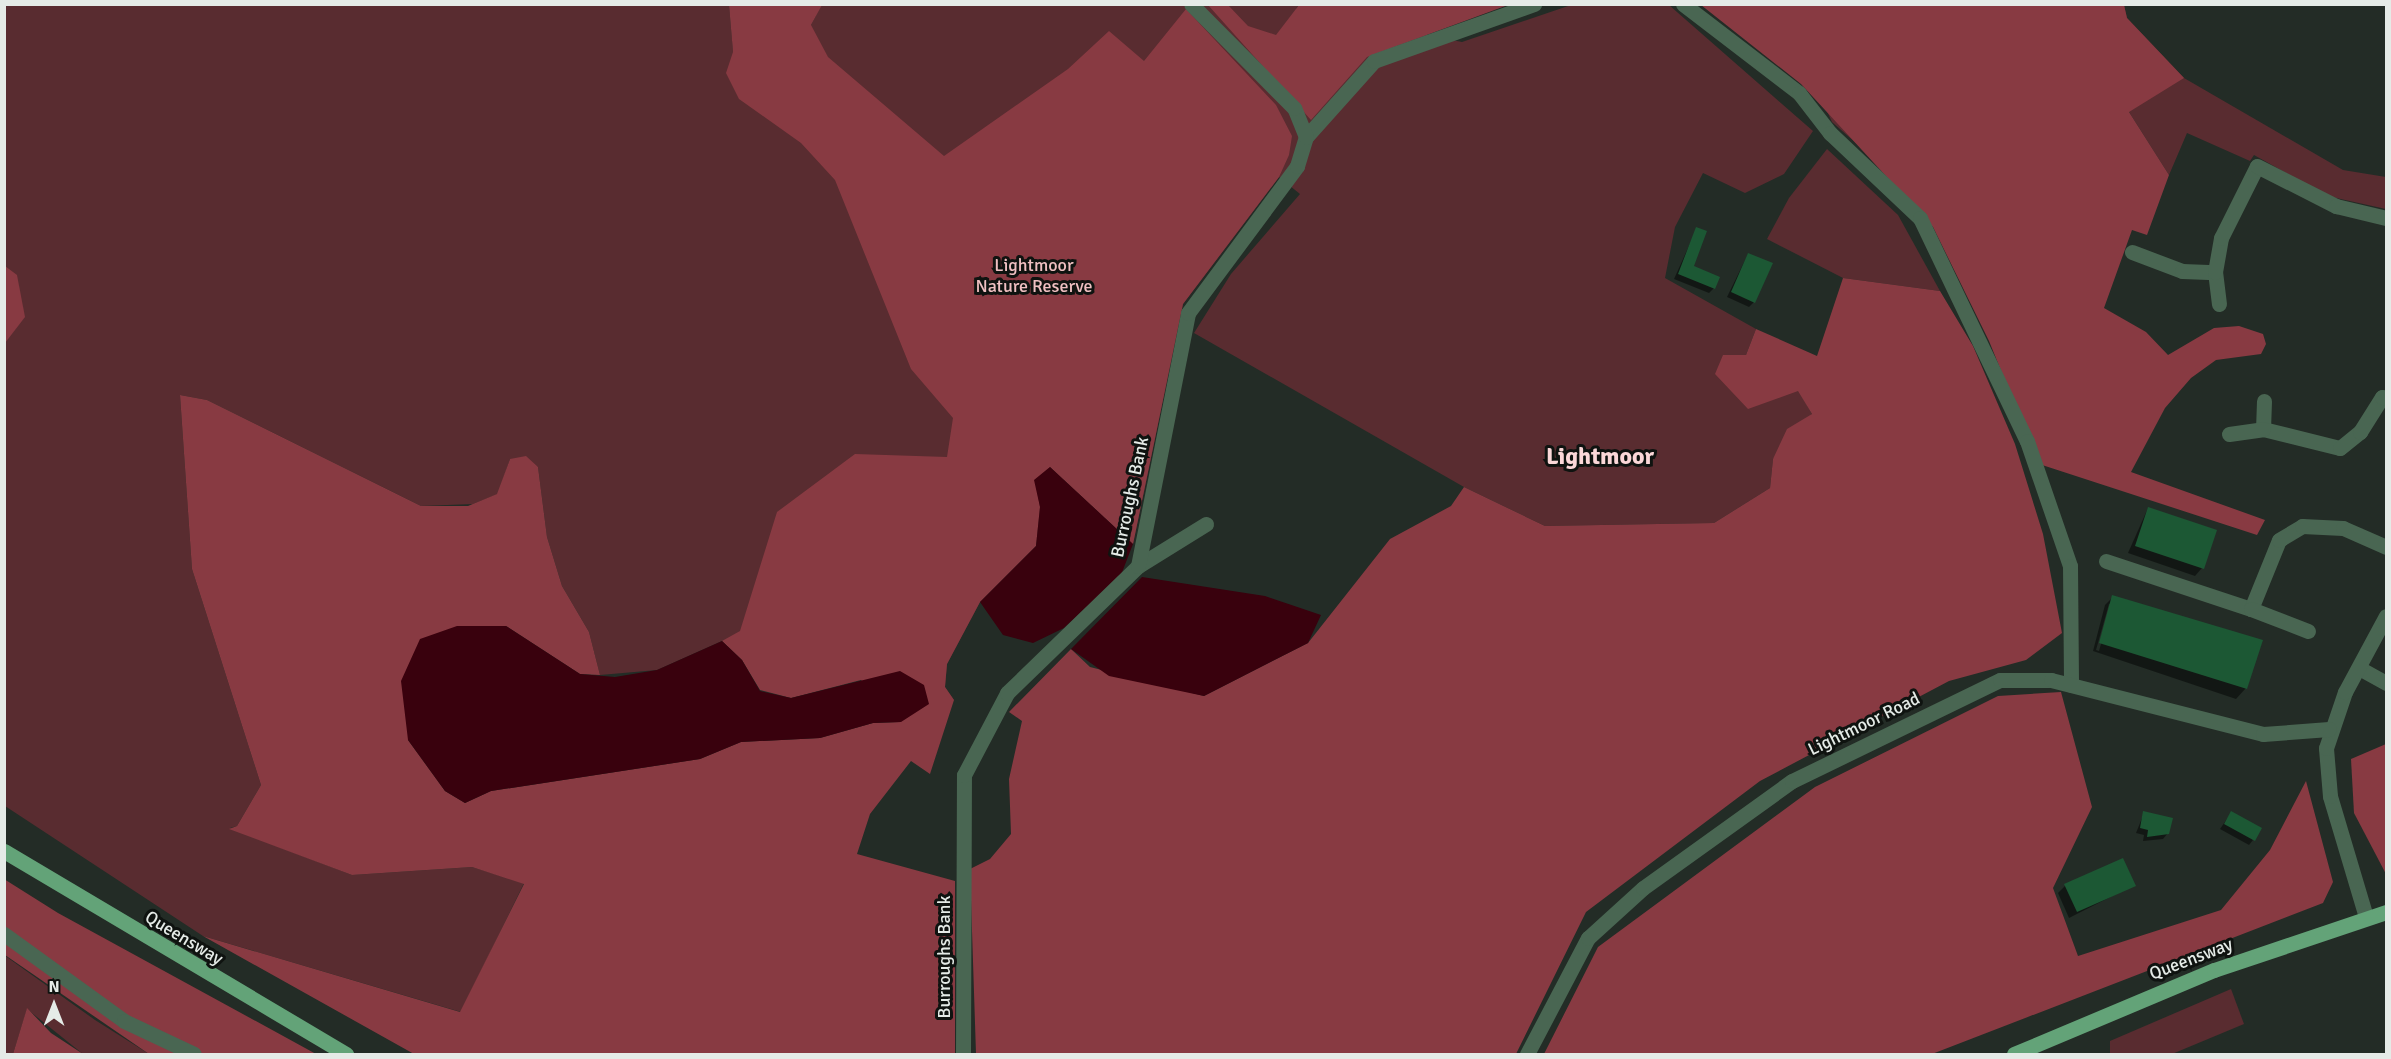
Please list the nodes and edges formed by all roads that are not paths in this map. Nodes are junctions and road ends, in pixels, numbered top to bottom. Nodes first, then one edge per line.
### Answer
1 (1191, 4) edge
2 (1534, 4) edge
3 (1683, 4) edge
4 (1306, 137) junction
5 (2386, 218) edge
6 (2132, 252) dead end
7 (2215, 272) junction
8 (2219, 304) dead end
9 (2385, 394) edge
10 (2264, 401) dead end
11 (2264, 429) junction
12 (2229, 434) dead end
13 (1206, 524) dead end
14 (2386, 547) edge
15 (2106, 561) dead end
16 (1137, 566) junction
17 (2251, 609) junction
18 (2386, 619) edge
19 (2308, 631) dead end
20 (2359, 668) junction
21 (2386, 682) edge
22 (2071, 685) junction
23 (2330, 729) junction
24 (4, 852) edge
25 (2386, 912) edge
26 (2366, 917) junction
27 (4, 934) edge
28 (194, 1054) edge
29 (346, 1054) edge
30 (963, 1054) edge
31 (1527, 1054) edge
32 (2014, 1054) edge

1 - 4 street
2 - 4 street
3 - 22 street
4 - 16 street, Burroughs Bank
5 - 7 street
6 - 7 street
7 - 8 street
9 - 11 street
10 - 11 street
11 - 12 street
13 - 16 street
14 - 17 street
15 - 17 street
16 - 30 street, Burroughs Bank
17 - 19 street
18 - 20 street
20 - 21 street
20 - 23 street
22 - 23 street, Lightmoor Road
22 - 31 street, Lightmoor Road
23 - 26 street
24 - 29 main road, Queensway
25 - 26 main road, Queensway
26 - 32 main road, Queensway
27 - 28 street

